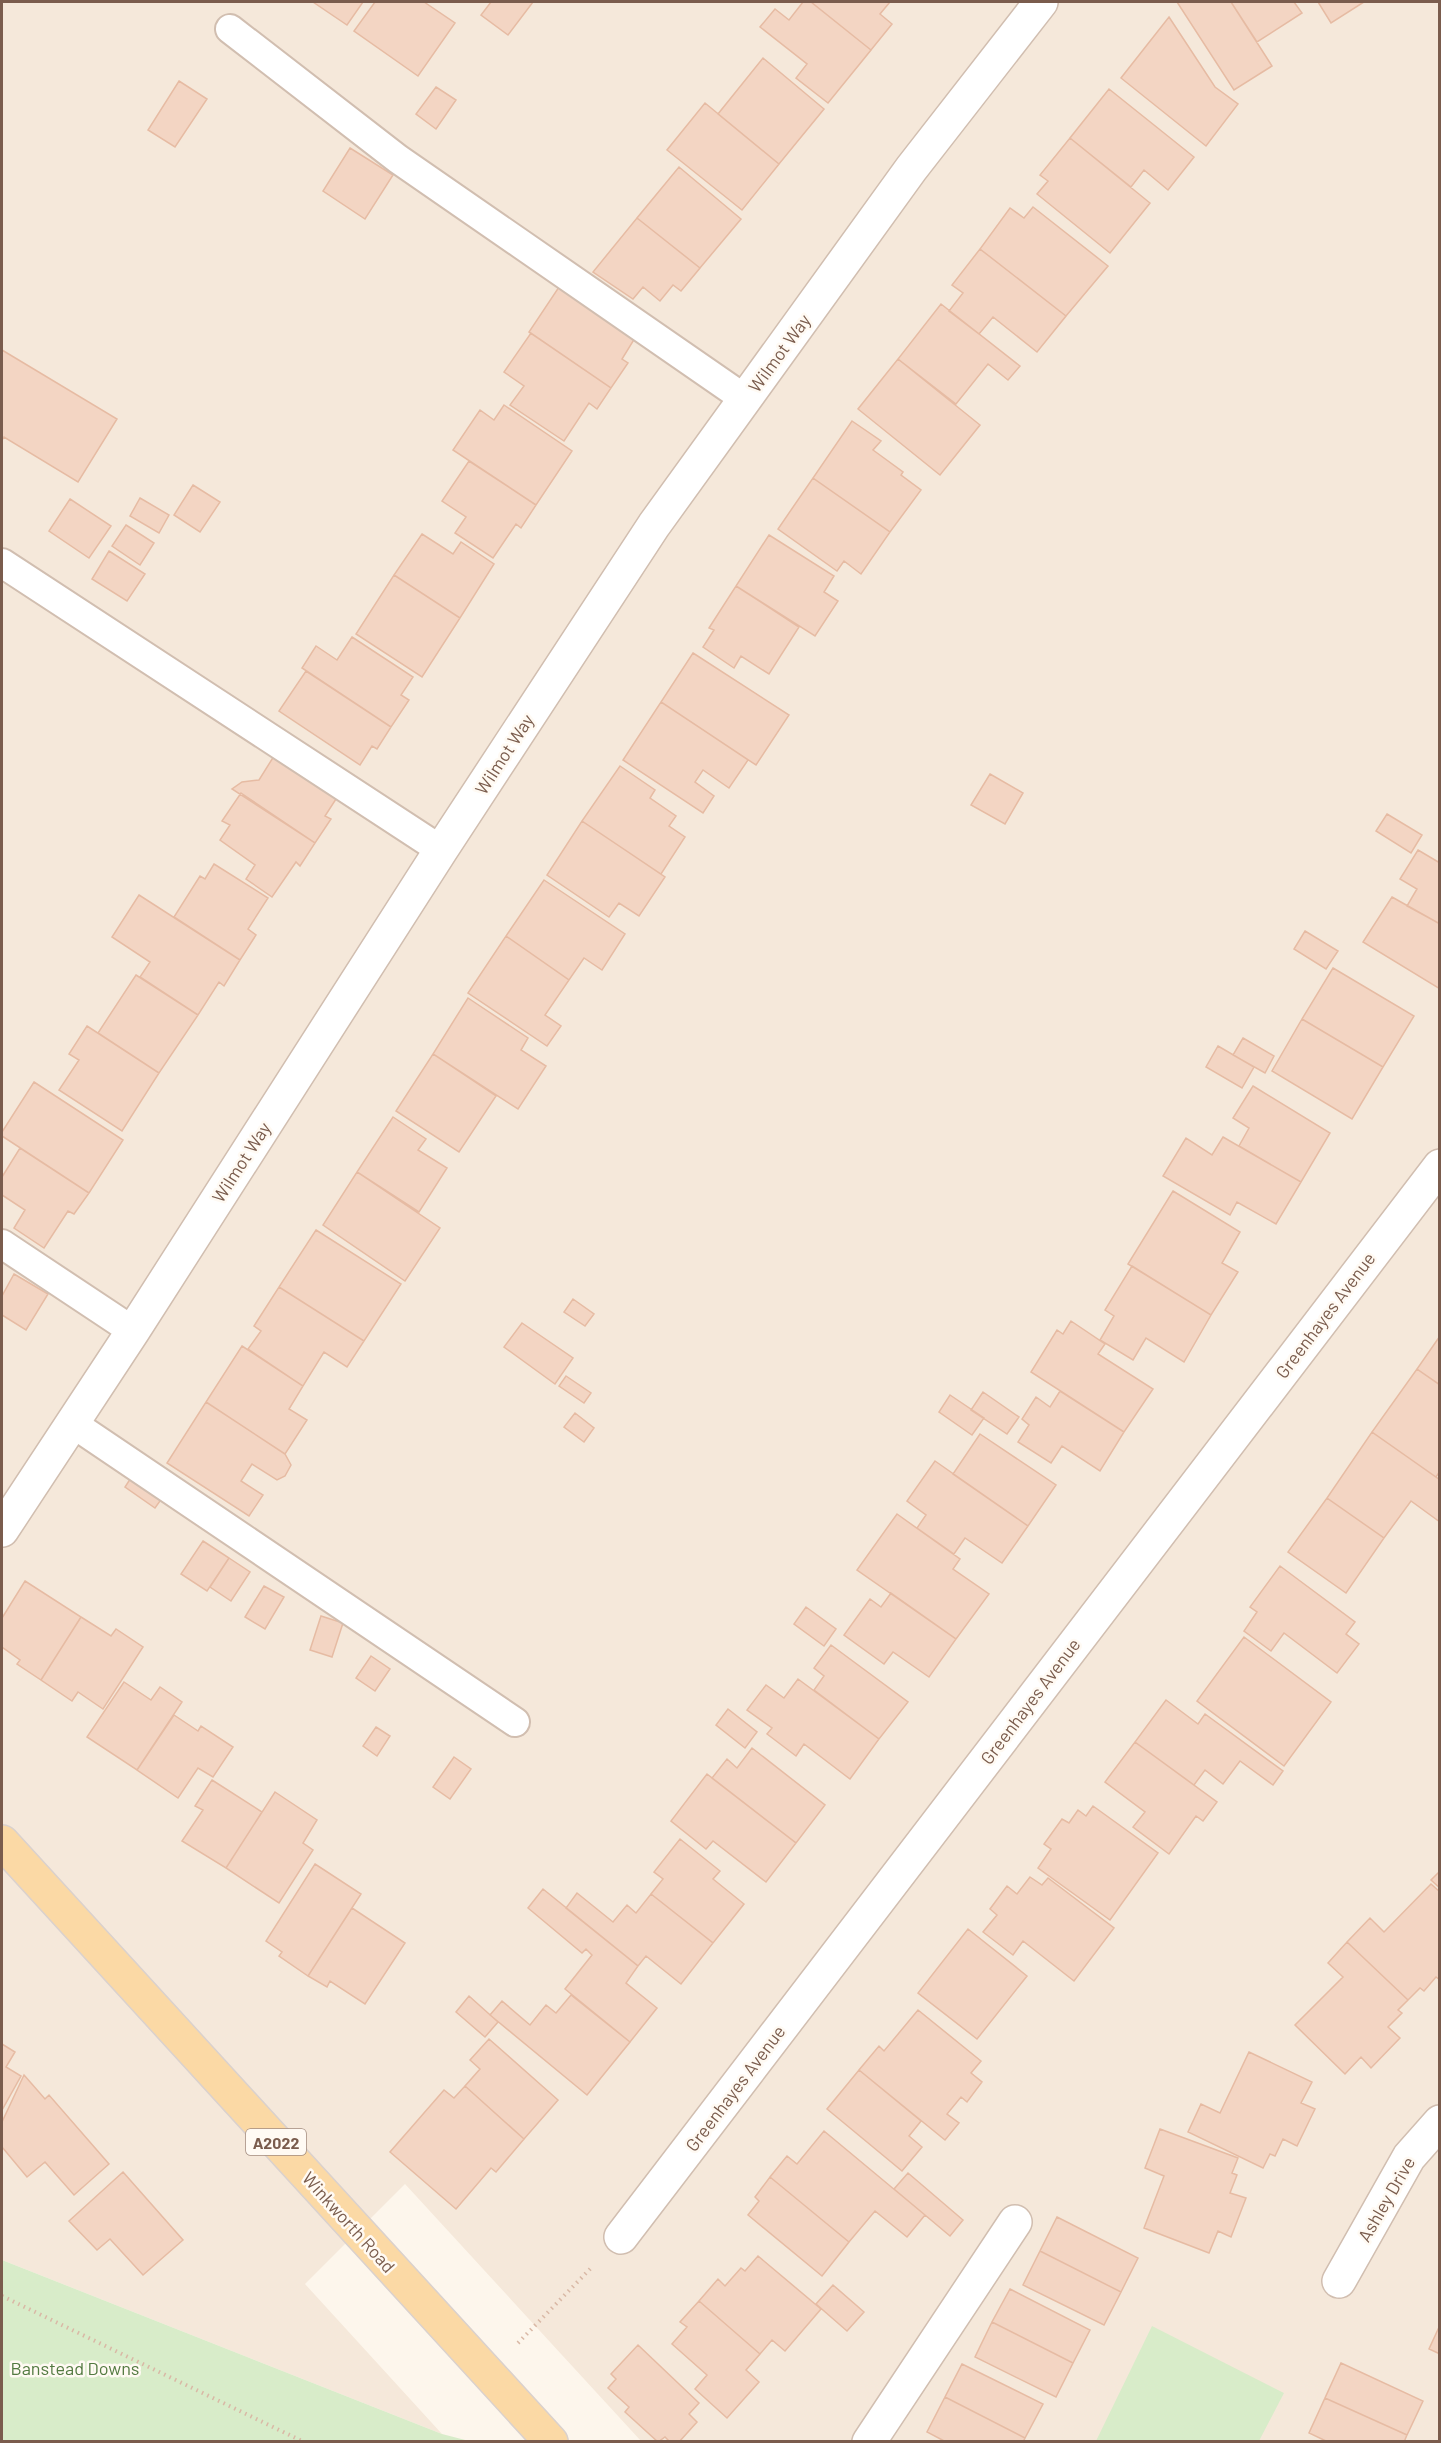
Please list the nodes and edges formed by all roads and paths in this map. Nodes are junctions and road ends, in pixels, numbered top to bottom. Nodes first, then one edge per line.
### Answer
1 (1041, 2) edge
2 (230, 29) dead end
3 (746, 399) junction
4 (2, 563) edge
5 (441, 850) junction
6 (1440, 1166) edge
7 (2, 1244) edge
8 (133, 1331) junction
9 (72, 1424) junction
10 (2, 1530) edge
11 (515, 1722) dead end
12 (2, 1842) edge
13 (1440, 2122) edge
14 (1015, 2222) dead end
15 (621, 2237) joint
16 (1339, 2280) dead end
17 (2, 2296) edge
18 (488, 2374) junction
19 (304, 2442) edge
20 (551, 2442) edge
21 (869, 2442) edge

1 - 3 street, Wilmot Way
2 - 3 lane
3 - 5 street, Wilmot Way
4 - 5 lane
5 - 8 street, Wilmot Way
6 - 15 street, Greenhayes Avenue
7 - 8 lane
8 - 9 street, Wilmot Way
9 - 10 street, Wilmot Way
9 - 11 lane
12 - 18 main road, Winkworth Road / A2022
13 - 16 street, Ashley Drive
14 - 21 street
15 - 18 path
17 - 19 path
18 - 20 main road, Winkworth Road / A2022

